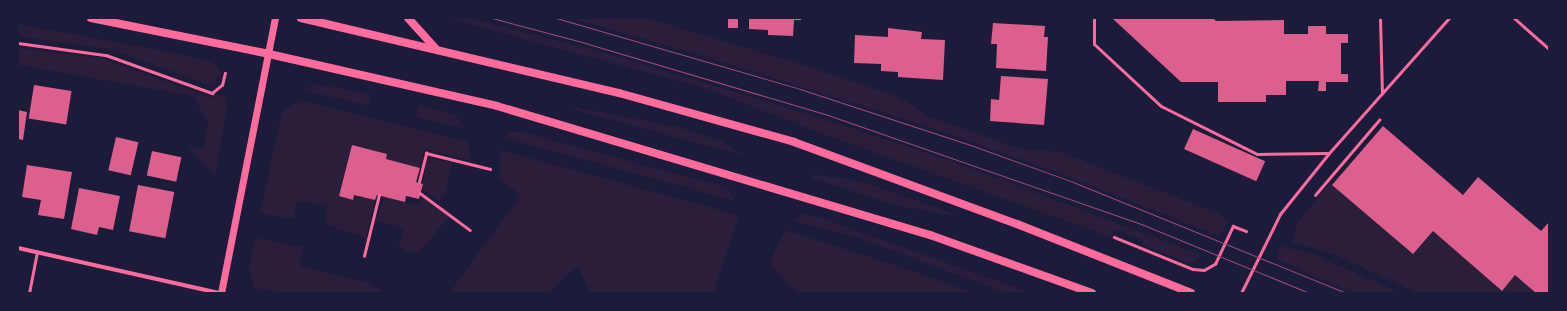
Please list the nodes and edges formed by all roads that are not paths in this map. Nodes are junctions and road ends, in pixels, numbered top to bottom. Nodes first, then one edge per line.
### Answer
1 (91, 18) edge
2 (276, 18) edge
3 (301, 18) edge
4 (408, 18) edge
5 (1094, 18) edge
6 (1380, 18) edge
7 (1441, 18) edge
8 (1449, 18) edge
9 (1514, 18) edge
10 (1446, 22) junction
11 (437, 49) junction
12 (1549, 49) edge
13 (269, 54) junction
14 (1382, 93) junction
15 (1329, 153) junction
16 (18, 248) edge
17 (37, 252) junction
18 (30, 293) edge
19 (220, 293) edge
20 (1092, 293) edge
21 (1191, 293) edge
22 (1241, 293) edge

1 - 13 main road
2 - 13 street
3 - 11 main road
4 - 11 main road
5 - 15 lane
6 - 14 lane
7 - 10 lane
8 - 10 lane
9 - 12 lane
10 - 14 lane
11 - 21 main road
13 - 19 street
13 - 20 main road
14 - 15 lane
15 - 22 lane
16 - 17 street
17 - 18 lane
17 - 19 street

